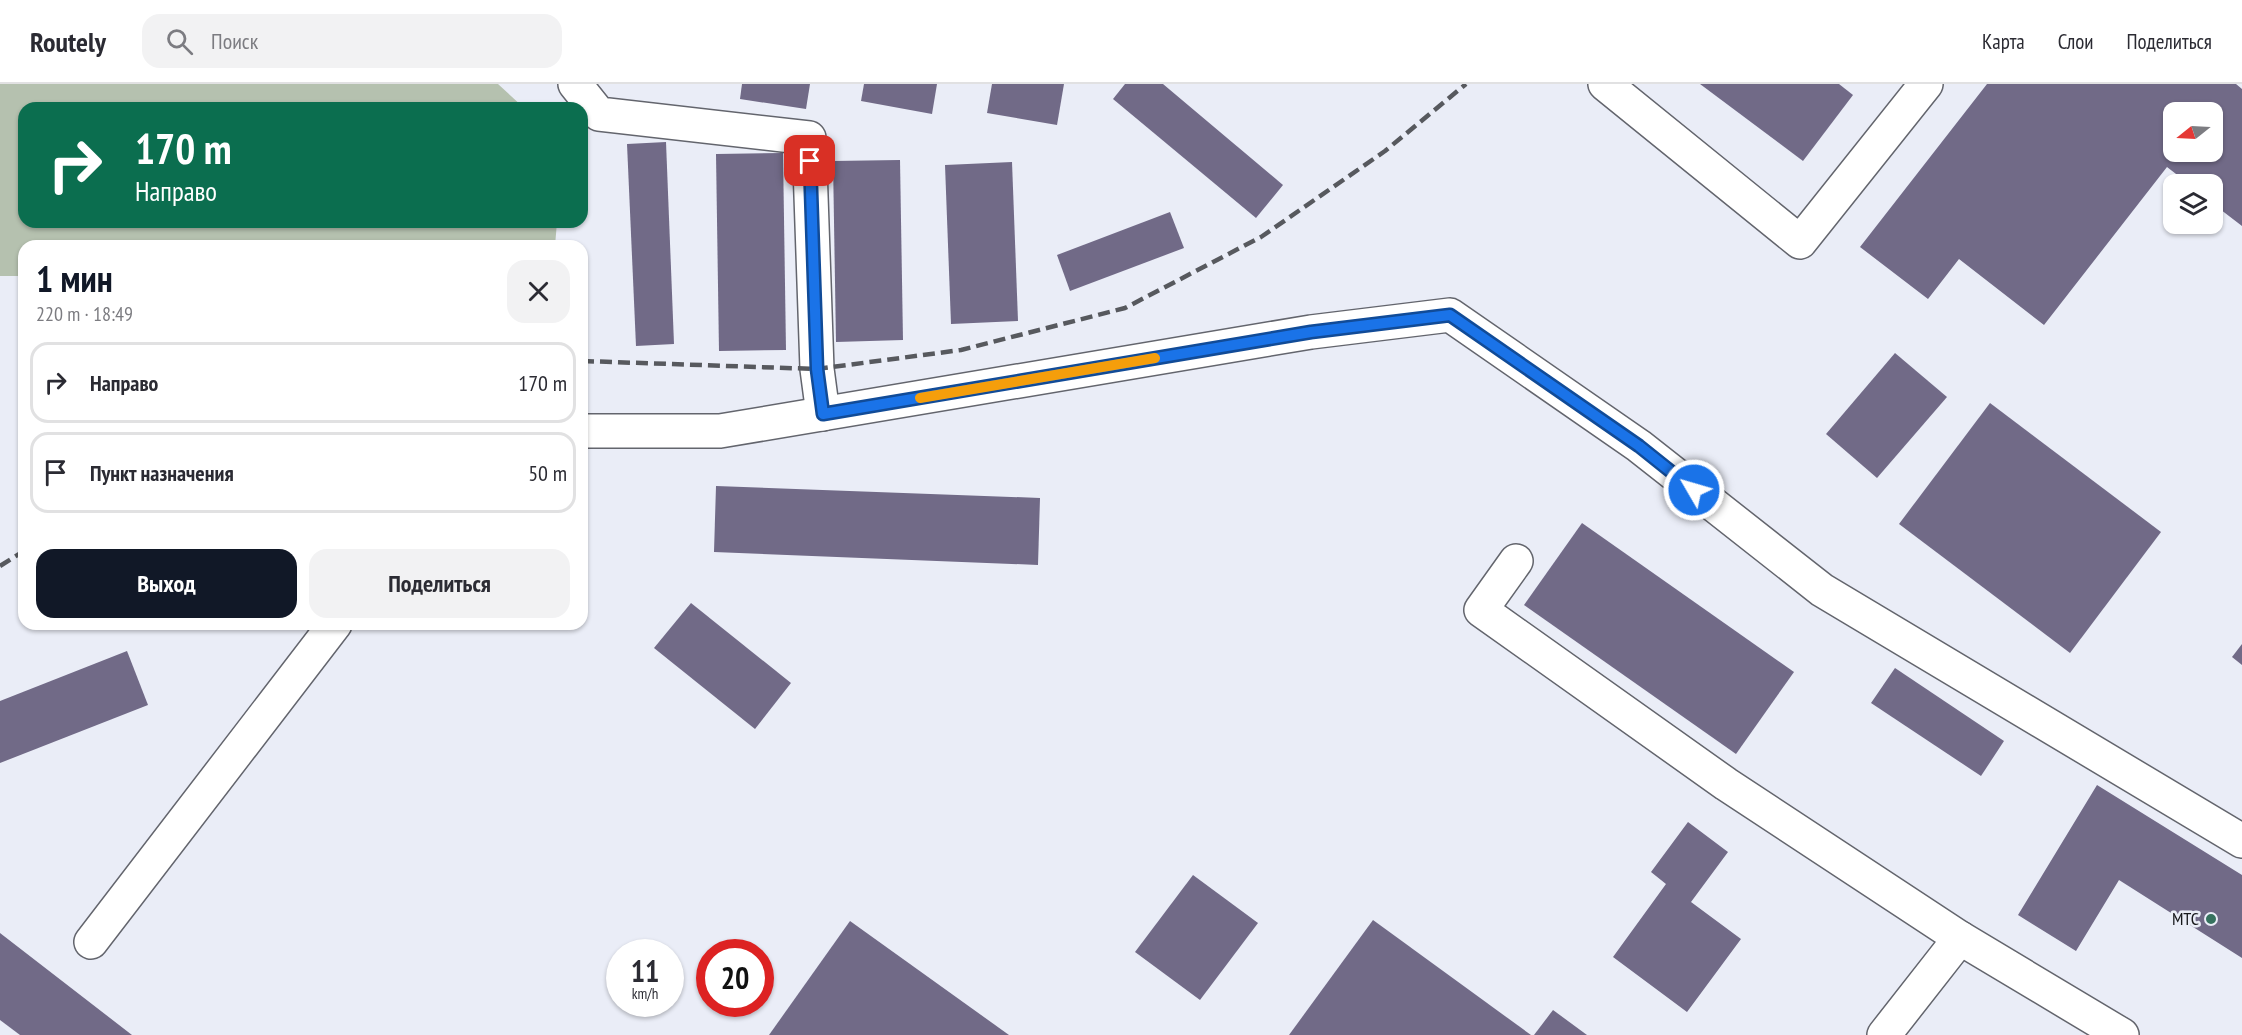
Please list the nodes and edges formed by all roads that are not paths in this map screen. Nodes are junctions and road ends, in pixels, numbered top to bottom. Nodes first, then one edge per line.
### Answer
1 (575, 84) edge
2 (1605, 84) edge
3 (1926, 84) edge
4 (823, 414) junction
5 (588, 430) edge
6 (1516, 561) dead end
7 (330, 630) edge
8 (2242, 841) edge
9 (1960, 938) junction
10 (91, 942) dead end
11 (1884, 1035) edge
12 (2122, 1035) edge

1 - 4 lane
2 - 3 lane
4 - 5 lane
4 - 8 lane
6 - 9 lane
7 - 10 lane
9 - 11 lane
9 - 12 lane

